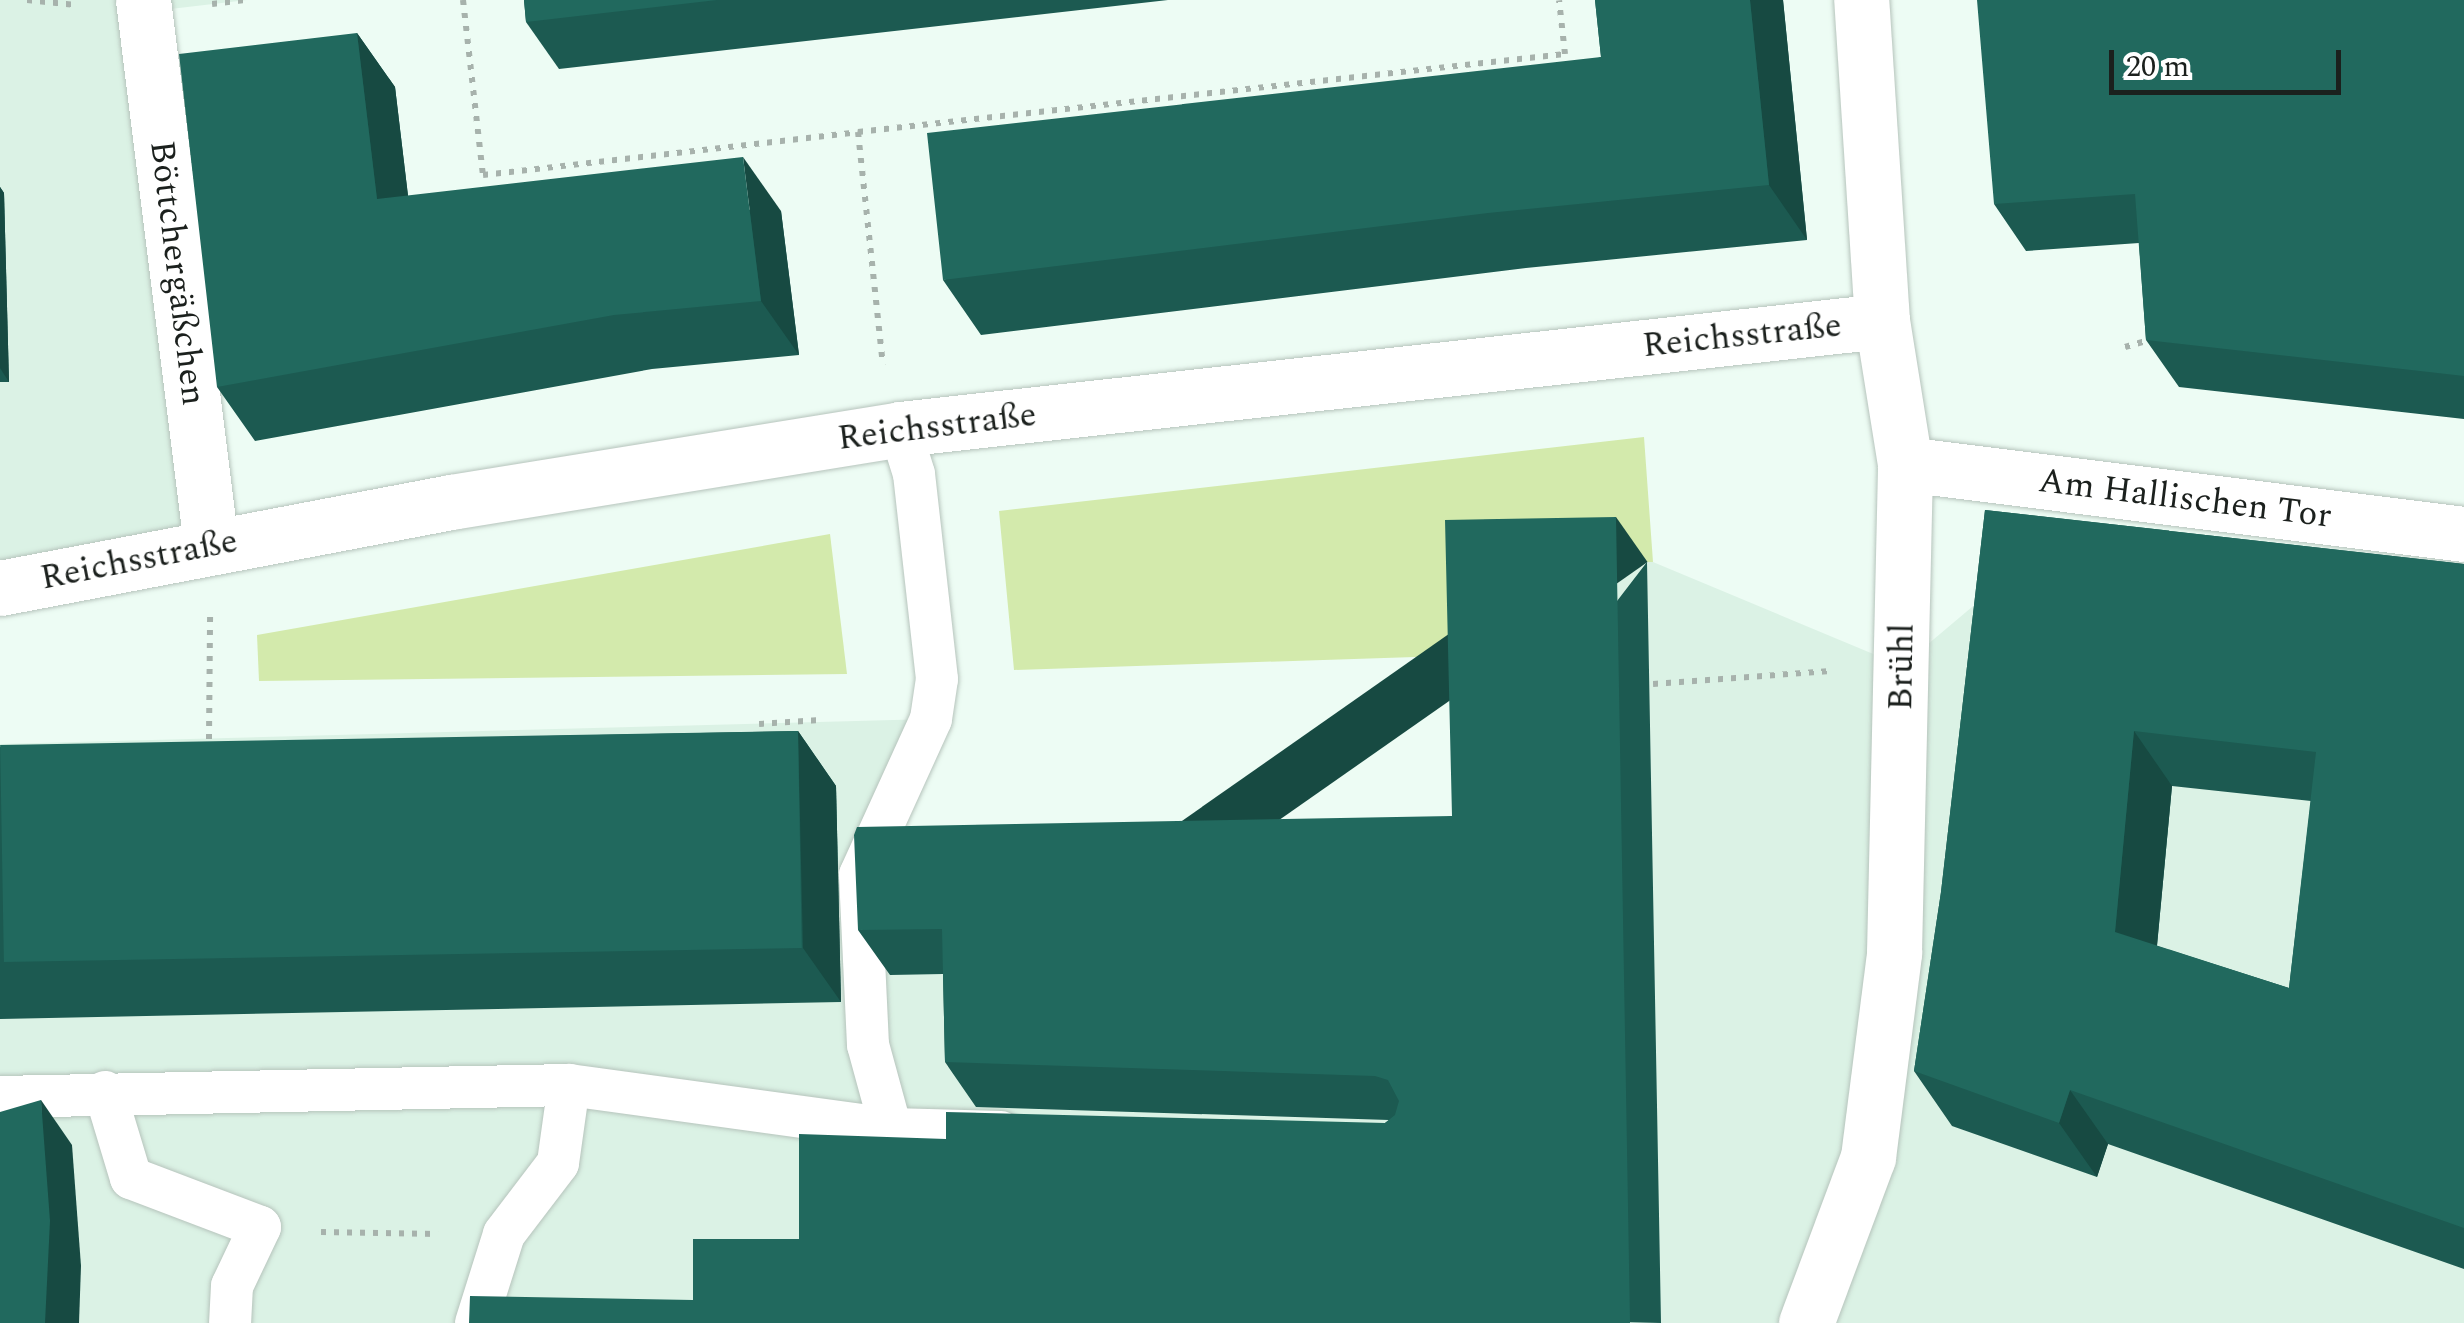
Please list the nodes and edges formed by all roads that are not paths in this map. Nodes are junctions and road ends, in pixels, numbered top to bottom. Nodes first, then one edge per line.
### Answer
1 (143, 0) edge
2 (1861, 0) edge
3 (1882, 321) junction
4 (900, 429) junction
5 (1905, 464) junction
6 (2464, 534) edge
7 (211, 546) junction
8 (0, 588) edge
9 (569, 1084) junction
10 (105, 1092) junction
11 (0, 1097) edge
12 (891, 1128) junction
13 (1050, 1134) edge
14 (230, 1323) edge
15 (476, 1323) edge
16 (1806, 1323) edge

1 - 7 street, Böttchergäßchen
2 - 3 street, Brühl
3 - 4 street, Reichsstraße
3 - 5 street, Brühl
4 - 7 street, Reichsstraße
4 - 12 lane
5 - 6 street, Am Hallischen Tor
5 - 16 street, Brühl
7 - 8 street, Reichsstraße
9 - 10 lane
9 - 12 lane
9 - 15 lane
10 - 11 lane
10 - 14 lane
12 - 13 lane

